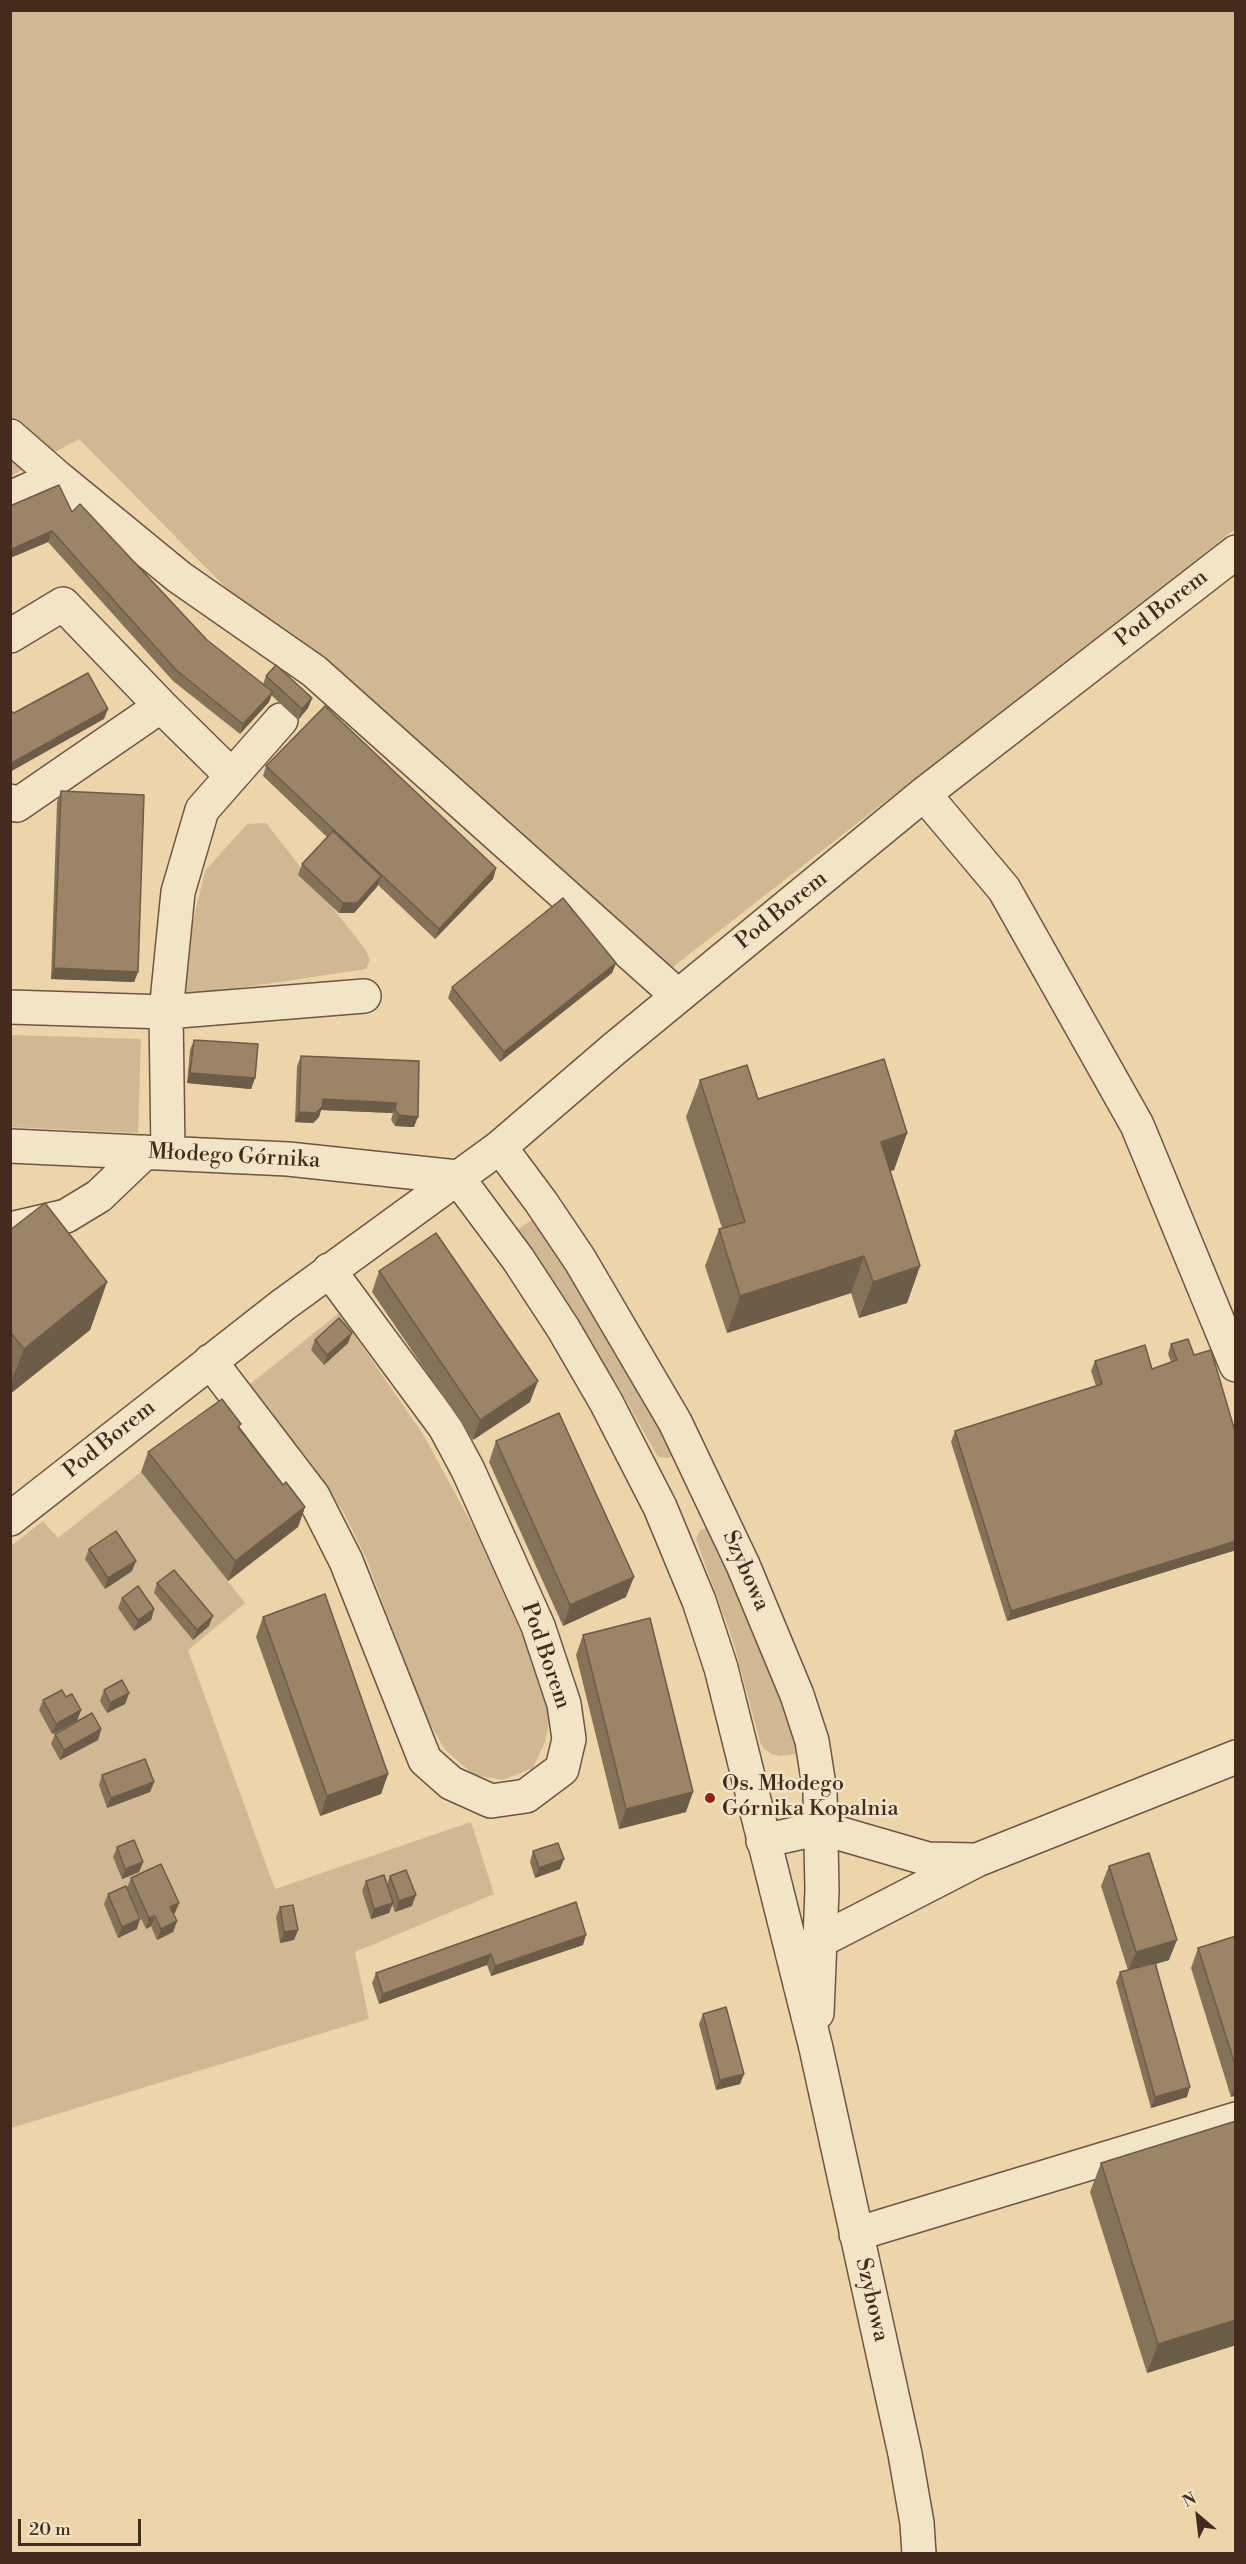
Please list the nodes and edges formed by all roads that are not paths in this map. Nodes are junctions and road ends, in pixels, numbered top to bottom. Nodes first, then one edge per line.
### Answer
1 (10, 436) edge
2 (57, 477) junction
3 (10, 498) edge
4 (1236, 552) edge
5 (10, 636) edge
6 (162, 706) junction
7 (281, 720) dead end
8 (232, 776) junction
9 (924, 794) junction
10 (10, 801) edge
11 (364, 996) dead end
12 (678, 996) junction
13 (10, 1007) edge
14 (166, 1012) junction
15 (10, 1146) edge
16 (500, 1147) junction
17 (157, 1153) junction
18 (457, 1177) junction
19 (10, 1229) edge
20 (329, 1270) junction
21 (210, 1361) junction
22 (1236, 1365) edge
23 (704, 1484) junction
24 (660, 1507) junction
25 (10, 1519) edge
26 (1236, 1757) edge
27 (821, 1828) junction
28 (763, 1841) junction
29 (977, 1860) junction
30 (805, 1949) junction
31 (1236, 2119) edge
32 (856, 2234) junction
33 (919, 2553) edge

1 - 2 street
2 - 3 street
2 - 12 street
4 - 9 street, Pod Borem
5 - 6 street
6 - 8 street
6 - 10 street
7 - 8 street
8 - 14 street
9 - 12 street, Pod Borem
9 - 22 street
11 - 14 street
12 - 16 street, Pod Borem
13 - 14 street
14 - 17 street
15 - 17 street, Młodego Górnika
16 - 18 street, Pod Borem
16 - 23 street, Szybowa
17 - 18 street, Młodego Górnika
17 - 19 street
18 - 20 street, Pod Borem
18 - 24 street, Szybowa
20 - 21 street, Pod Borem
20 - 21 street, Pod Borem
21 - 25 street, Pod Borem
23 - 24 street
23 - 27 street, Szybowa
24 - 28 street, Szybowa
26 - 29 street
27 - 28 street
27 - 29 street
27 - 30 street, Szybowa
28 - 30 street, Szybowa
29 - 30 street
30 - 32 street, Szybowa
31 - 32 street
32 - 33 street, Szybowa

